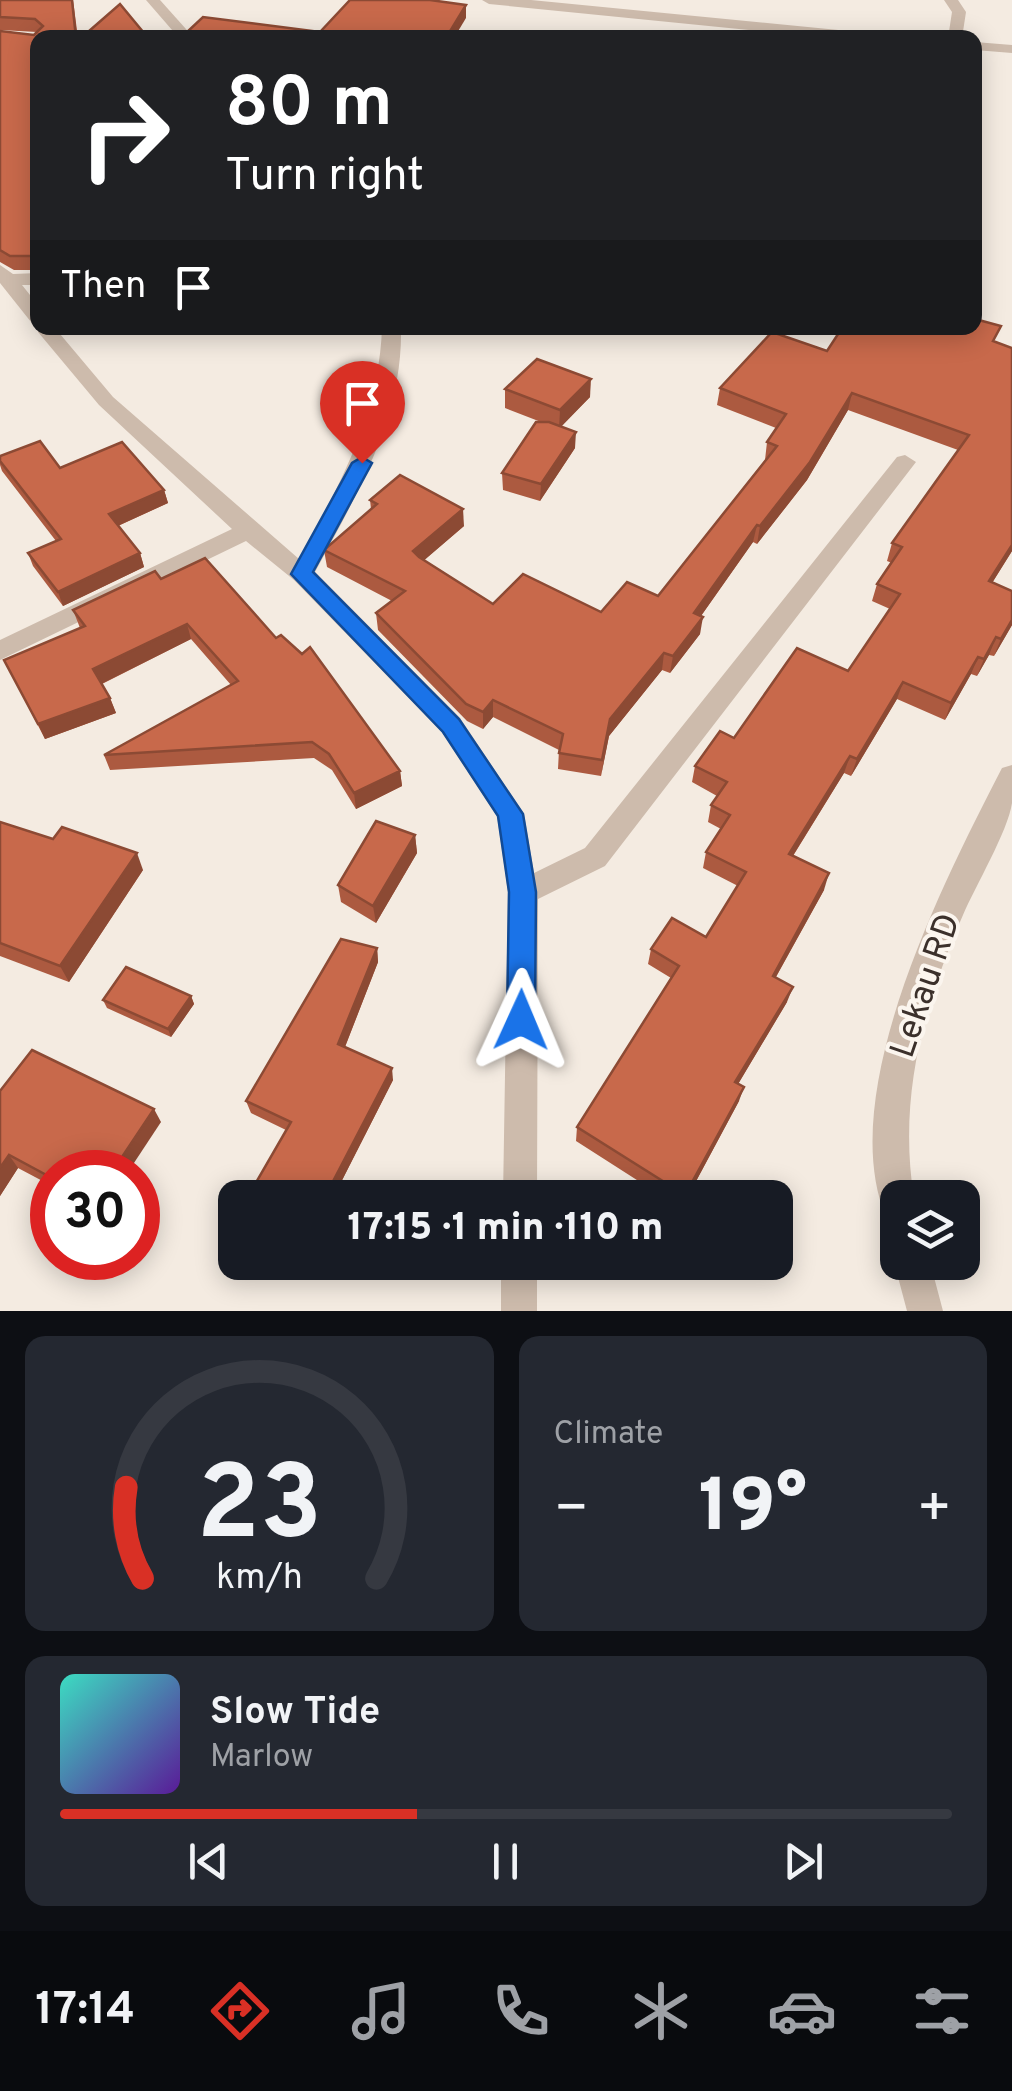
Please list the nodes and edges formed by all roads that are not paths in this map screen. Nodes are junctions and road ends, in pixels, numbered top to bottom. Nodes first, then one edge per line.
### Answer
1 (153, 0) edge
2 (489, 0) edge
3 (952, 0) edge
4 (615, 6) edge
5 (180, 30) edge
6 (813, 30) edge
7 (956, 30) edge
8 (982, 47) edge
9 (1012, 49) edge
10 (3, 275) edge
11 (30, 279) edge
12 (30, 308) edge
13 (51, 335) edge
14 (392, 335) edge
15 (905, 462) dead end
16 (248, 531) junction
17 (302, 574) junction
18 (0, 652) edge
19 (1012, 776) edge
20 (522, 892) junction
21 (520, 1180) edge
22 (891, 1180) edge
23 (519, 1280) edge
24 (917, 1280) edge
25 (519, 1311) edge
26 (925, 1311) edge

1 - 5 street
2 - 4 street
3 - 7 street
4 - 6 street
8 - 9 street
10 - 11 street
10 - 12 street
13 - 16 street
14 - 17 street
15 - 20 street
16 - 17 street
16 - 18 street
17 - 20 street
19 - 22 street, Lekau RD
20 - 21 street
23 - 25 street
24 - 26 street

